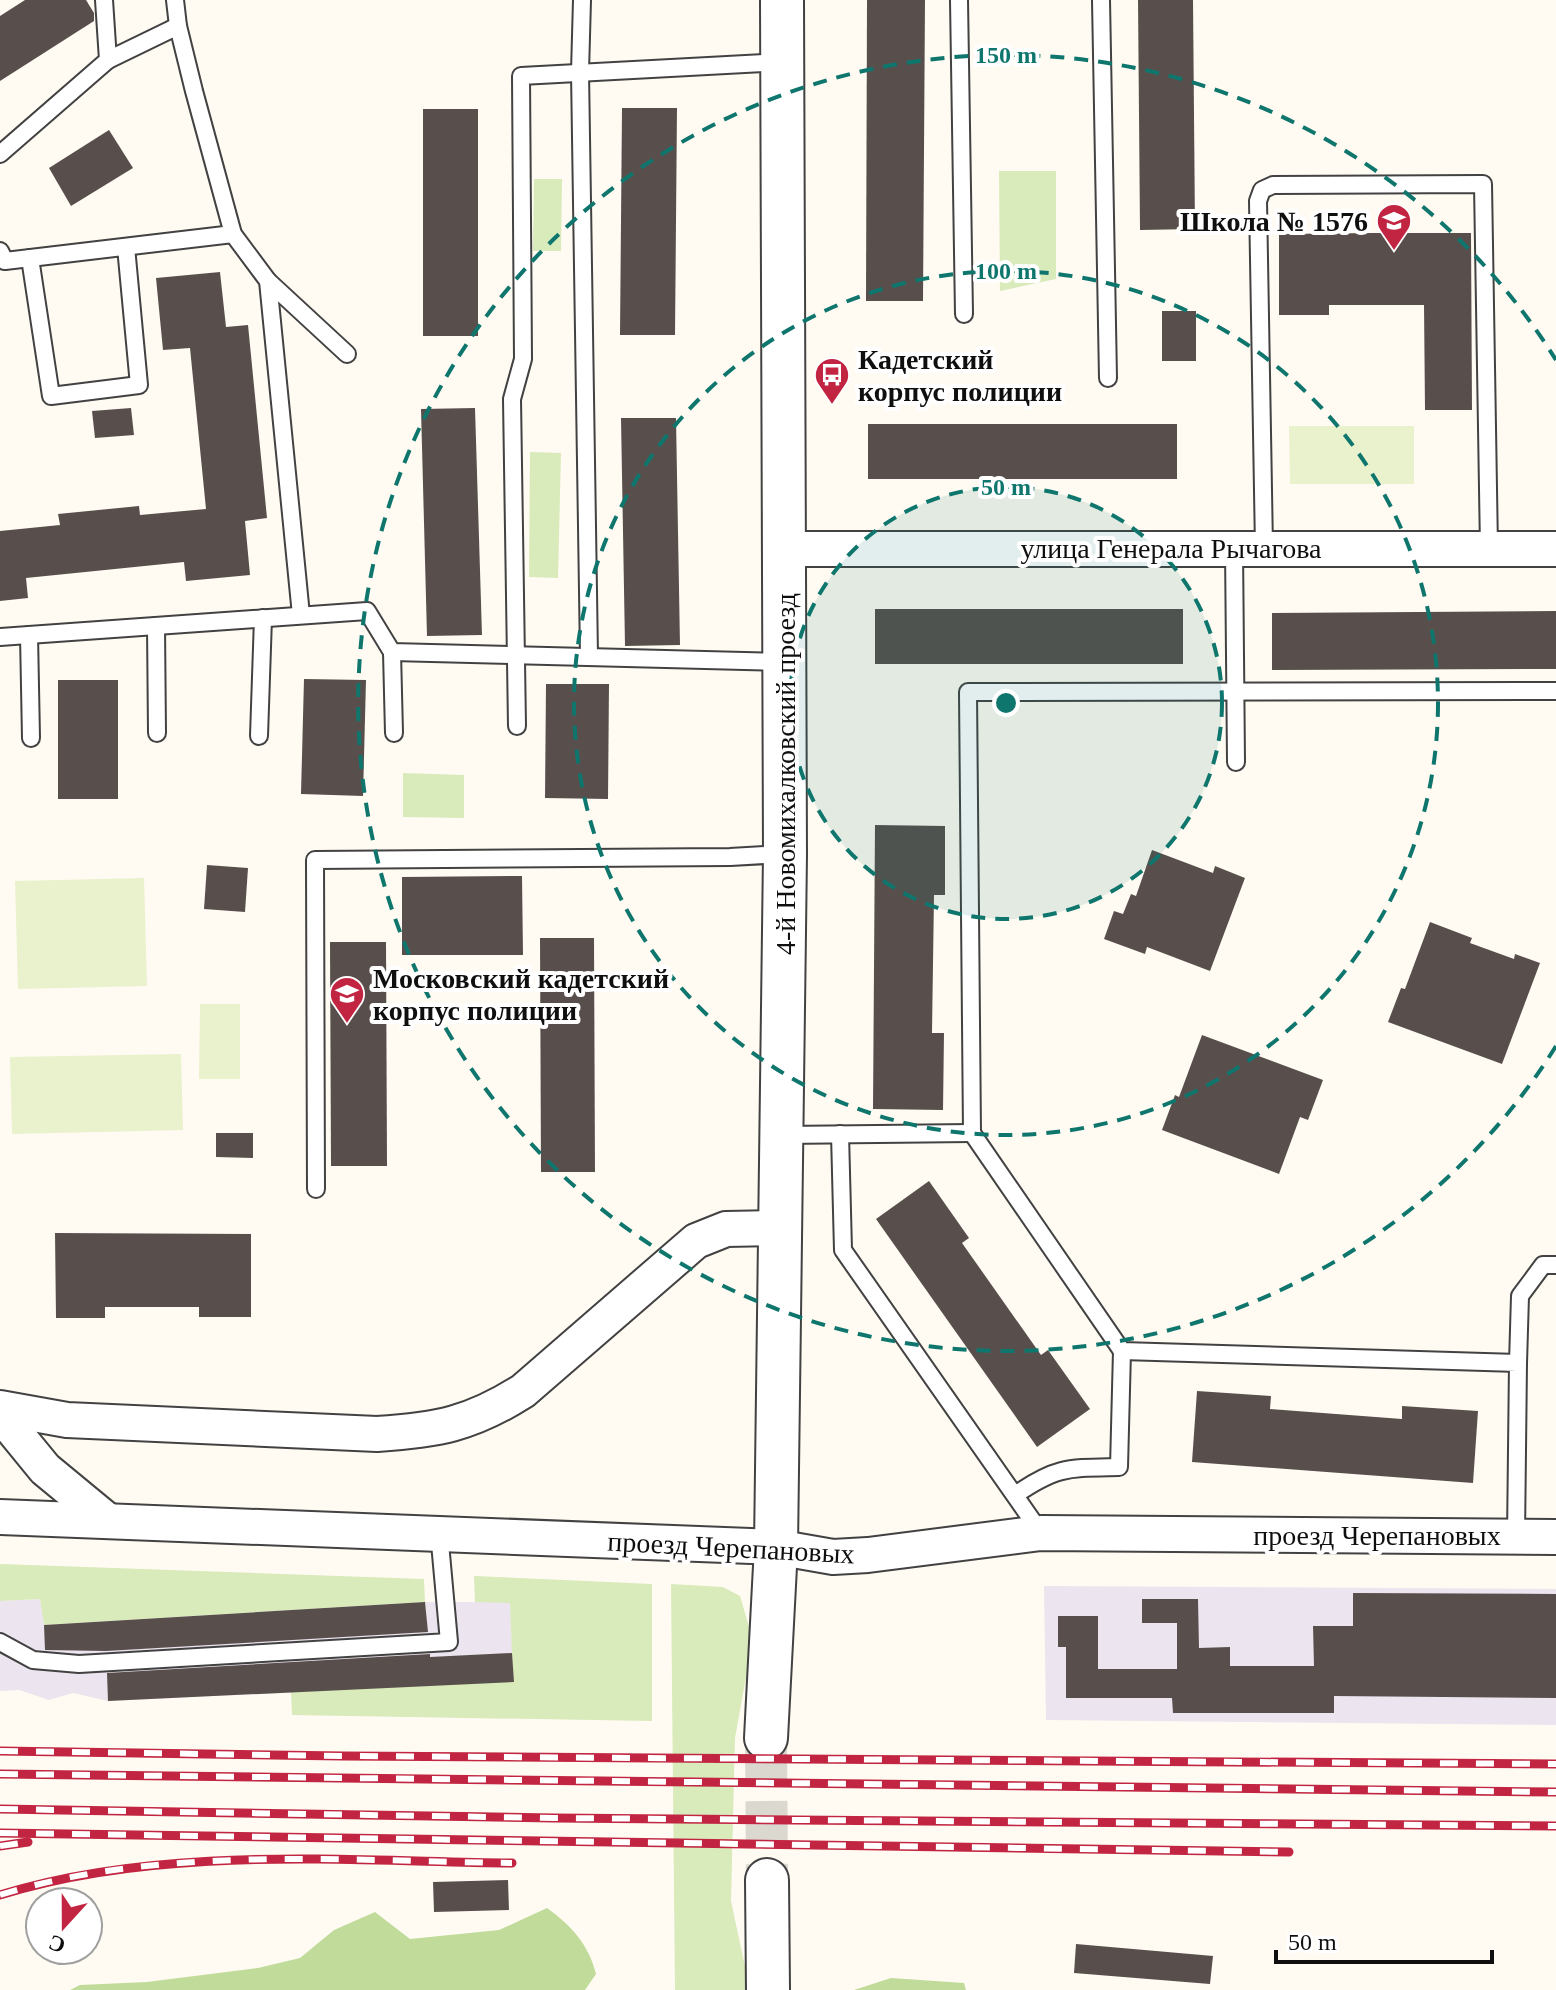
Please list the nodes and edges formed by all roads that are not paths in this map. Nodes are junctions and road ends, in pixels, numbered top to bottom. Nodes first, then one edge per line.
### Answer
1 (104, 0) edge
2 (175, 0) edge
3 (582, 0) edge
4 (782, 0) edge
5 (959, 0) edge
6 (1101, 0) edge
7 (178, 26) junction
8 (108, 60) junction
9 (783, 62) junction
10 (580, 72) junction
11 (0, 154) edge
12 (233, 234) junction
13 (126, 247) junction
14 (0, 251) edge
15 (30, 258) junction
16 (268, 281) junction
17 (964, 314) dead end
18 (347, 354) dead end
19 (1108, 378) dead end
20 (1249, 548) junction
21 (786, 549) junction
22 (1489, 549) junction
23 (1556, 549) edge
24 (301, 615) junction
25 (263, 618) junction
26 (156, 626) junction
27 (29, 635) junction
28 (0, 637) edge
29 (392, 652) junction
30 (516, 654) junction
31 (589, 656) junction
32 (786, 663) junction
33 (1556, 691) edge
34 (1235, 692) junction
35 (517, 726) dead end
36 (157, 733) dead end
37 (394, 733) dead end
38 (259, 736) dead end
39 (31, 738) dead end
40 (1236, 762) dead end
41 (785, 854) junction
42 (972, 1133) junction
43 (840, 1134) junction
44 (782, 1135) junction
45 (316, 1189) dead end
46 (781, 1228) junction
47 (1556, 1265) edge
48 (1122, 1351) junction
49 (1518, 1363) junction
50 (0, 1408) edge
51 (0, 1414) edge
52 (1015, 1495) junction
53 (0, 1517) edge
54 (108, 1521) junction
55 (439, 1532) junction
56 (1041, 1533) junction
57 (1516, 1537) junction
58 (1556, 1537) edge
59 (776, 1547) junction
60 (0, 1642) edge
61 (766, 1738) tunnel mouth
62 (767, 1880) tunnel mouth
63 (768, 1990) edge

1 - 8 lane
2 - 7 lane
3 - 10 lane
4 - 9 street, 4-й Новомихалковский проезд
5 - 17 lane
6 - 19 lane
7 - 8 lane
7 - 12 lane
8 - 11 lane
9 - 10 lane
9 - 21 street, 4-й Новомихалковский проезд
10 - 30 lane
10 - 31 lane
12 - 13 lane
12 - 16 lane
13 - 15 lane
13 - 15 lane
14 - 15 lane
16 - 18 lane
16 - 24 lane
20 - 21 street, улица Генерала Рычагова
20 - 22 street, улица Генерала Рычагова
20 - 22 lane
20 - 34 lane
21 - 32 street, 4-й Новомихалковский проезд
22 - 23 street, улица Генерала Рычагова
24 - 25 lane
24 - 29 lane
25 - 26 lane
25 - 38 lane
26 - 27 lane
26 - 36 lane
27 - 28 lane
27 - 39 lane
29 - 30 lane
29 - 37 lane
30 - 31 lane
30 - 35 lane
31 - 32 lane
32 - 41 street, 4-й Новомихалковский проезд
33 - 34 lane
34 - 40 lane
34 - 42 lane
41 - 44 street, 4-й Новомихалковский проезд
41 - 45 lane
42 - 43 lane
42 - 48 lane
43 - 44 lane
43 - 52 lane
44 - 46 street, 4-й Новомихалковский проезд
46 - 50 street
46 - 59 street, 4-й Новомихалковский проезд
47 - 49 lane
48 - 49 lane
48 - 52 lane
49 - 57 lane
51 - 54 street
52 - 56 lane
53 - 54 street, проезд Черепановых
54 - 55 street, проезд Черепановых
55 - 59 street, проезд Черепановых
55 - 60 lane
56 - 57 street, проезд Черепановых
56 - 59 street, проезд Черепановых
57 - 58 street, проезд Черепановых
59 - 61 street, 4-й Новомихалковский проезд
62 - 63 street

